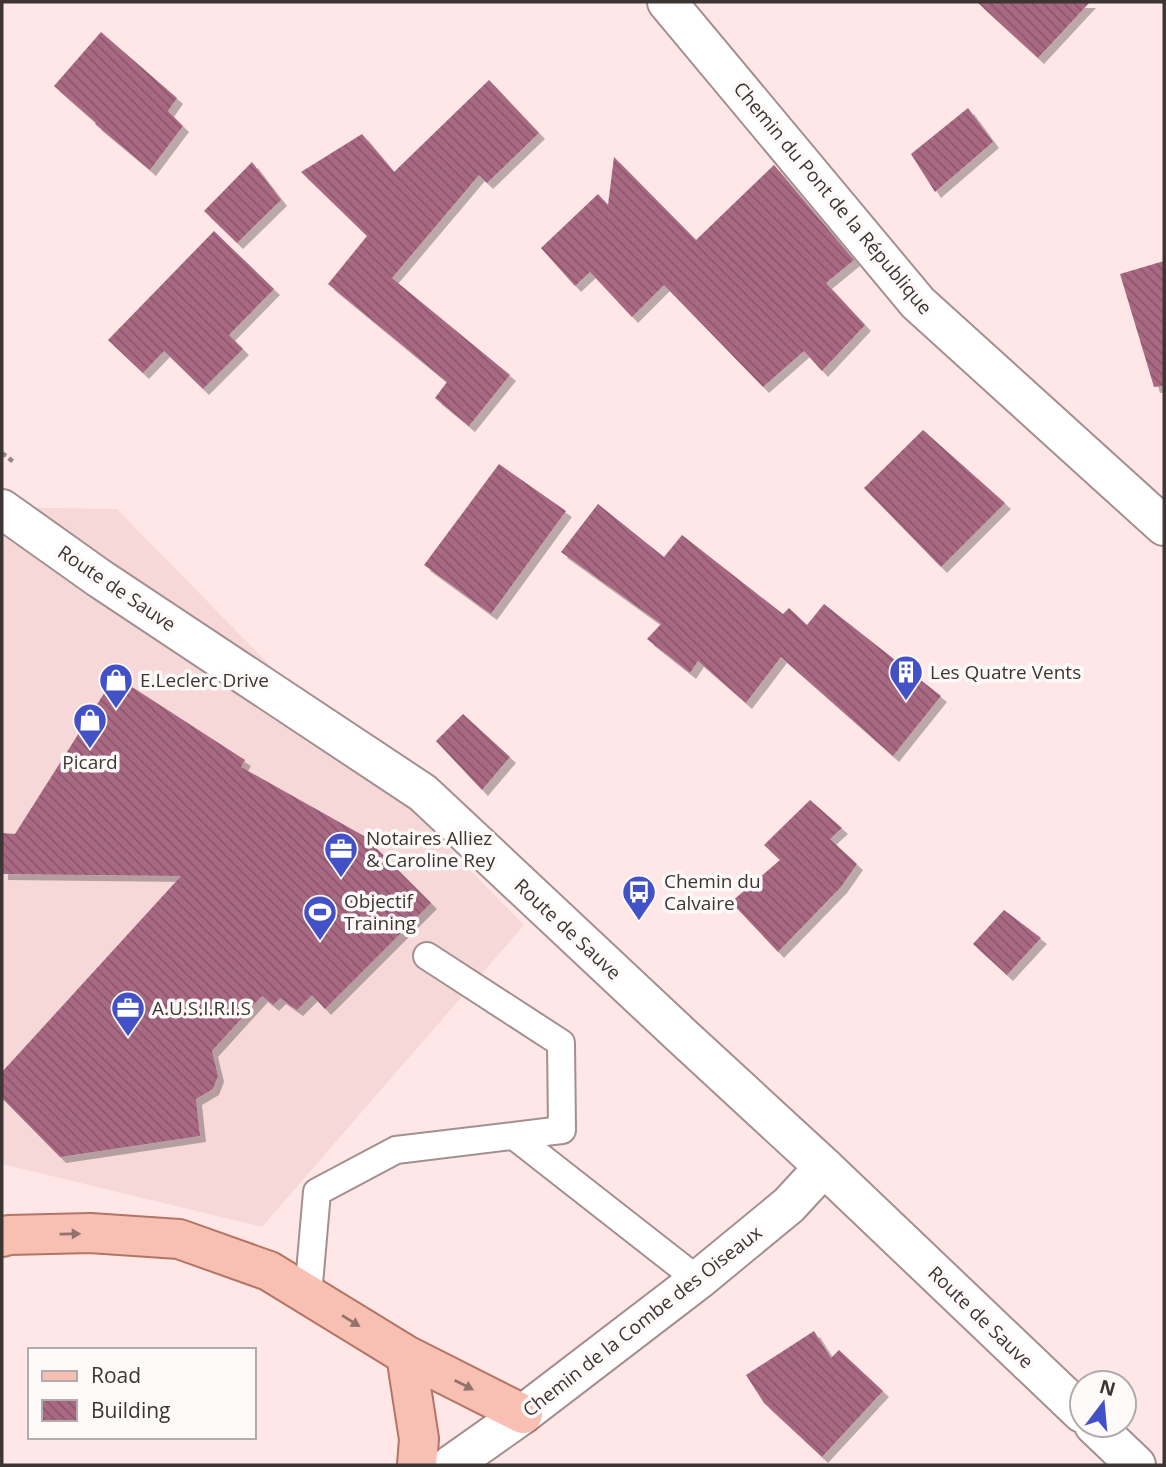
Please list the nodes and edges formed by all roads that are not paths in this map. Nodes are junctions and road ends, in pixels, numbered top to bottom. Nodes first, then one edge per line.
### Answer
1 (667, 2) edge
2 (2, 509) edge
3 (1164, 526) edge
4 (428, 956) dead end
5 (514, 1136) junction
6 (824, 1167) junction
7 (2, 1237) edge
8 (698, 1280) junction
9 (308, 1295) junction
10 (405, 1354) junction
11 (1068, 1400) edge
12 (523, 1414) junction
13 (1109, 1439) edge
14 (417, 1465) edge
15 (451, 1465) edge
16 (1136, 1465) edge

1 - 3 main road, Chemin du Pont de la République
2 - 6 main road, Route de Sauve
4 - 5 lane
5 - 8 lane
5 - 9 lane
6 - 8 main road, Chemin de la Combe des Oiseaux
6 - 11 main road, Route de Sauve
7 -> 9 main road
8 - 12 main road, Chemin de la Combe des Oiseaux
9 -> 10 main road
10 -> 12 main road
10 - 14 main road
12 - 15 main road, Chemin de la Combe des Oiseaux
13 - 16 main road

